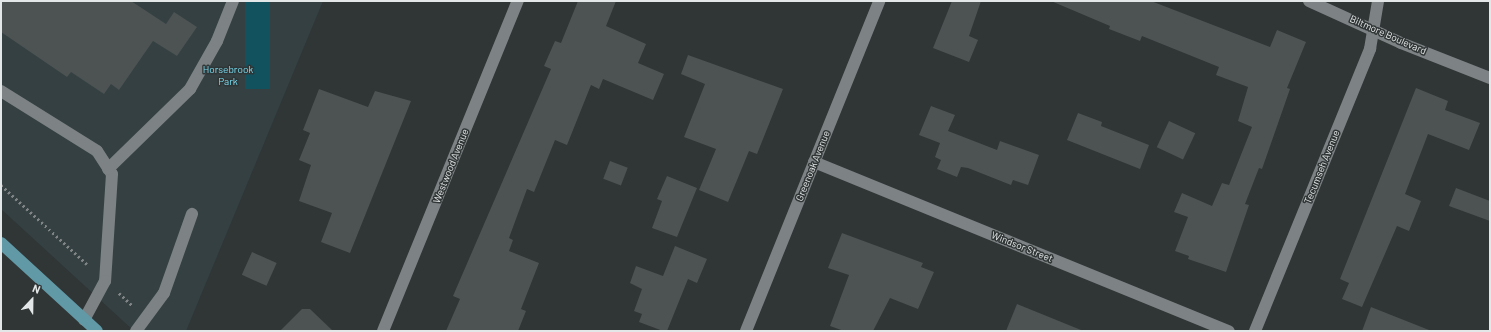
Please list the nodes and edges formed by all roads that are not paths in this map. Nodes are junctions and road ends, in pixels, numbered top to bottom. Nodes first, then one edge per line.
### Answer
1 (233, 1) edge
2 (518, 1) edge
3 (879, 1) edge
4 (1309, 1) edge
5 (1378, 1) edge
6 (1373, 29) junction
7 (1490, 78) edge
8 (1, 91) edge
9 (814, 162) junction
10 (108, 169) junction
11 (192, 214) dead end
12 (1, 243) edge
13 (84, 320) junction
14 (97, 331) edge
15 (136, 331) edge
16 (383, 331) edge
17 (746, 331) edge
18 (1229, 331) edge
19 (1255, 331) edge

1 - 10 street
2 - 16 street, Westwood Avenue
3 - 9 street, Greenoak Avenue
4 - 6 street, Biltmore Boulevard
5 - 6 street, Tecumseh Avenue
6 - 7 street, Biltmore Boulevard
6 - 19 street, Tecumseh Avenue
8 - 10 street
9 - 17 street, Greenoak Avenue
9 - 18 street, Windsor Street
10 - 13 street
11 - 15 street
12 - 13 main road
13 - 14 main road

